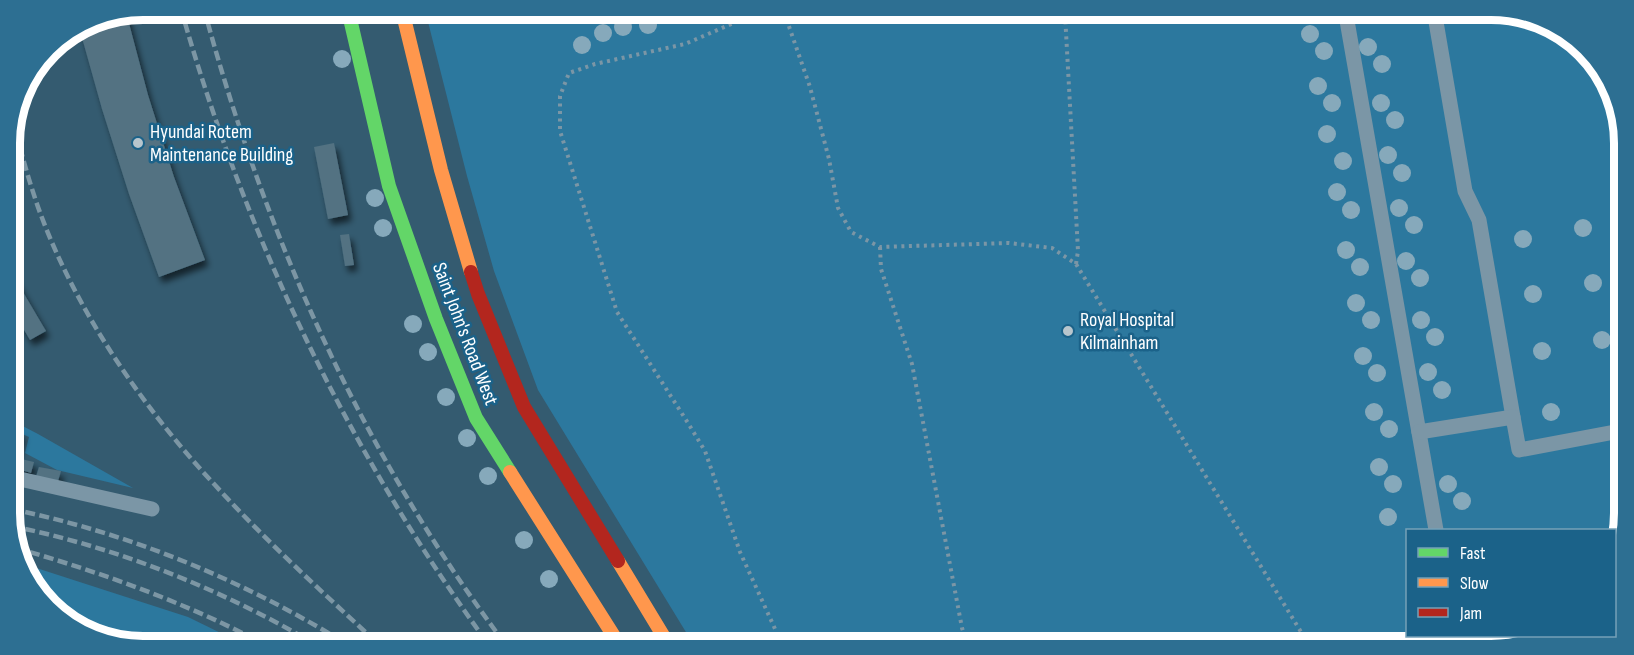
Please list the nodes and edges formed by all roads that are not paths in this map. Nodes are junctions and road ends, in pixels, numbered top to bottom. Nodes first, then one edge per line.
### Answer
1 (350, 20) edge
2 (404, 20) edge
3 (1347, 20) edge
4 (1436, 20) edge
5 (1513, 417) junction
6 (1419, 432) junction
7 (1614, 432) edge
8 (20, 479) edge
9 (152, 509) dead end
10 (1436, 529) edge
11 (613, 636) edge
12 (663, 636) edge

1 - 11 main road, Saint John's Road West
2 - 12 main road, Saint John's Road West
3 - 6 lane
4 - 5 lane
5 - 6 lane
5 - 7 lane
6 - 10 lane
8 - 9 lane

